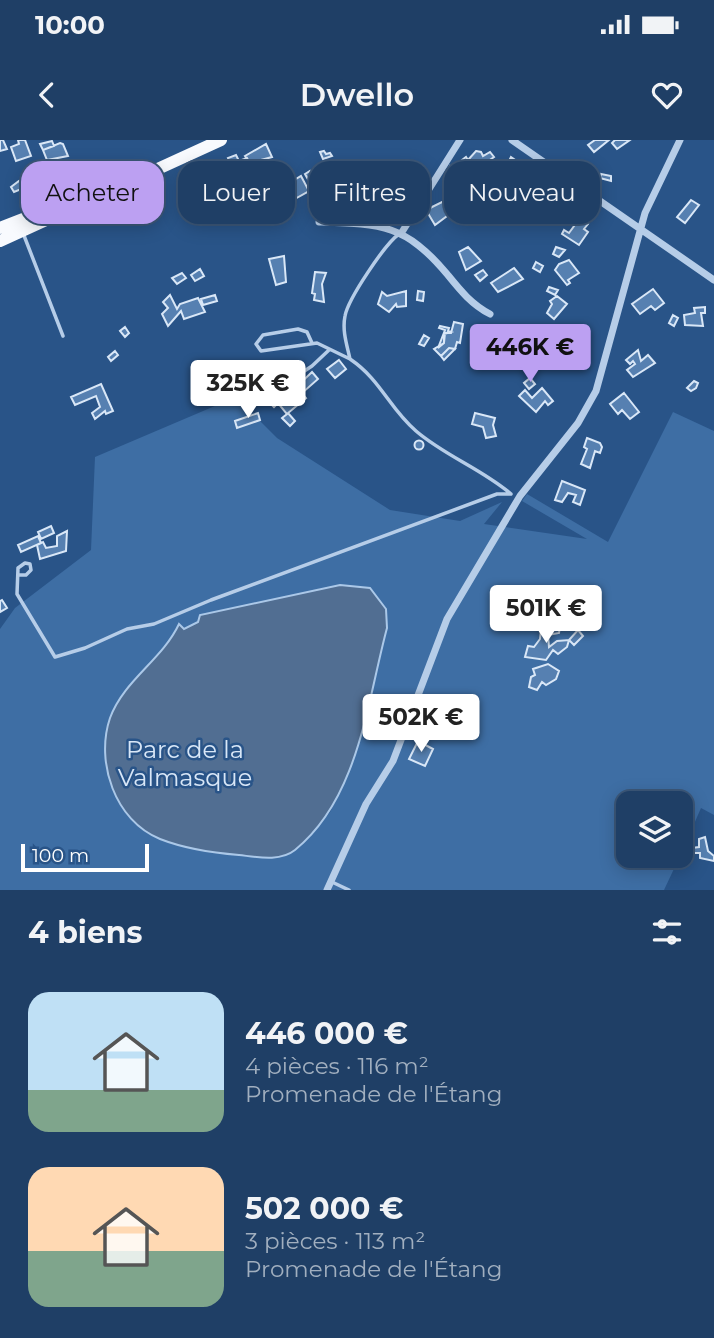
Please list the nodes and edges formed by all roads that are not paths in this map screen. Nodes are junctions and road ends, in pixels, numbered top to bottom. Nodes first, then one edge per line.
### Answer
1 (203, 140) edge
2 (220, 140) edge
3 (460, 140) edge
4 (512, 140) edge
5 (680, 140) edge
6 (366, 224) edge
7 (20, 226) junction
8 (0, 228) edge
9 (640, 228) junction
10 (402, 232) junction
11 (0, 242) edge
12 (714, 279) edge
13 (490, 314) dead end
14 (63, 336) dead end
15 (312, 343) junction
16 (329, 350) junction
17 (350, 359) junction
18 (268, 395) dead end
19 (511, 494) junction
20 (520, 496) junction
21 (19, 575) dead end
22 (332, 882) junction
23 (327, 890) edge
24 (349, 890) edge

1 - 7 main road
2 - 7 main road
3 - 10 street
4 - 9 street
5 - 9 street
6 - 10 street
7 - 8 main road
7 - 11 main road
7 - 14 lane
9 - 12 street
9 - 20 street
10 - 13 street
10 - 17 lane
15 - 15 lane
15 - 16 lane
16 - 17 lane
16 - 18 lane
17 - 19 lane
19 - 20 lane
19 - 21 lane
20 - 22 street
22 - 23 street
22 - 24 lane

